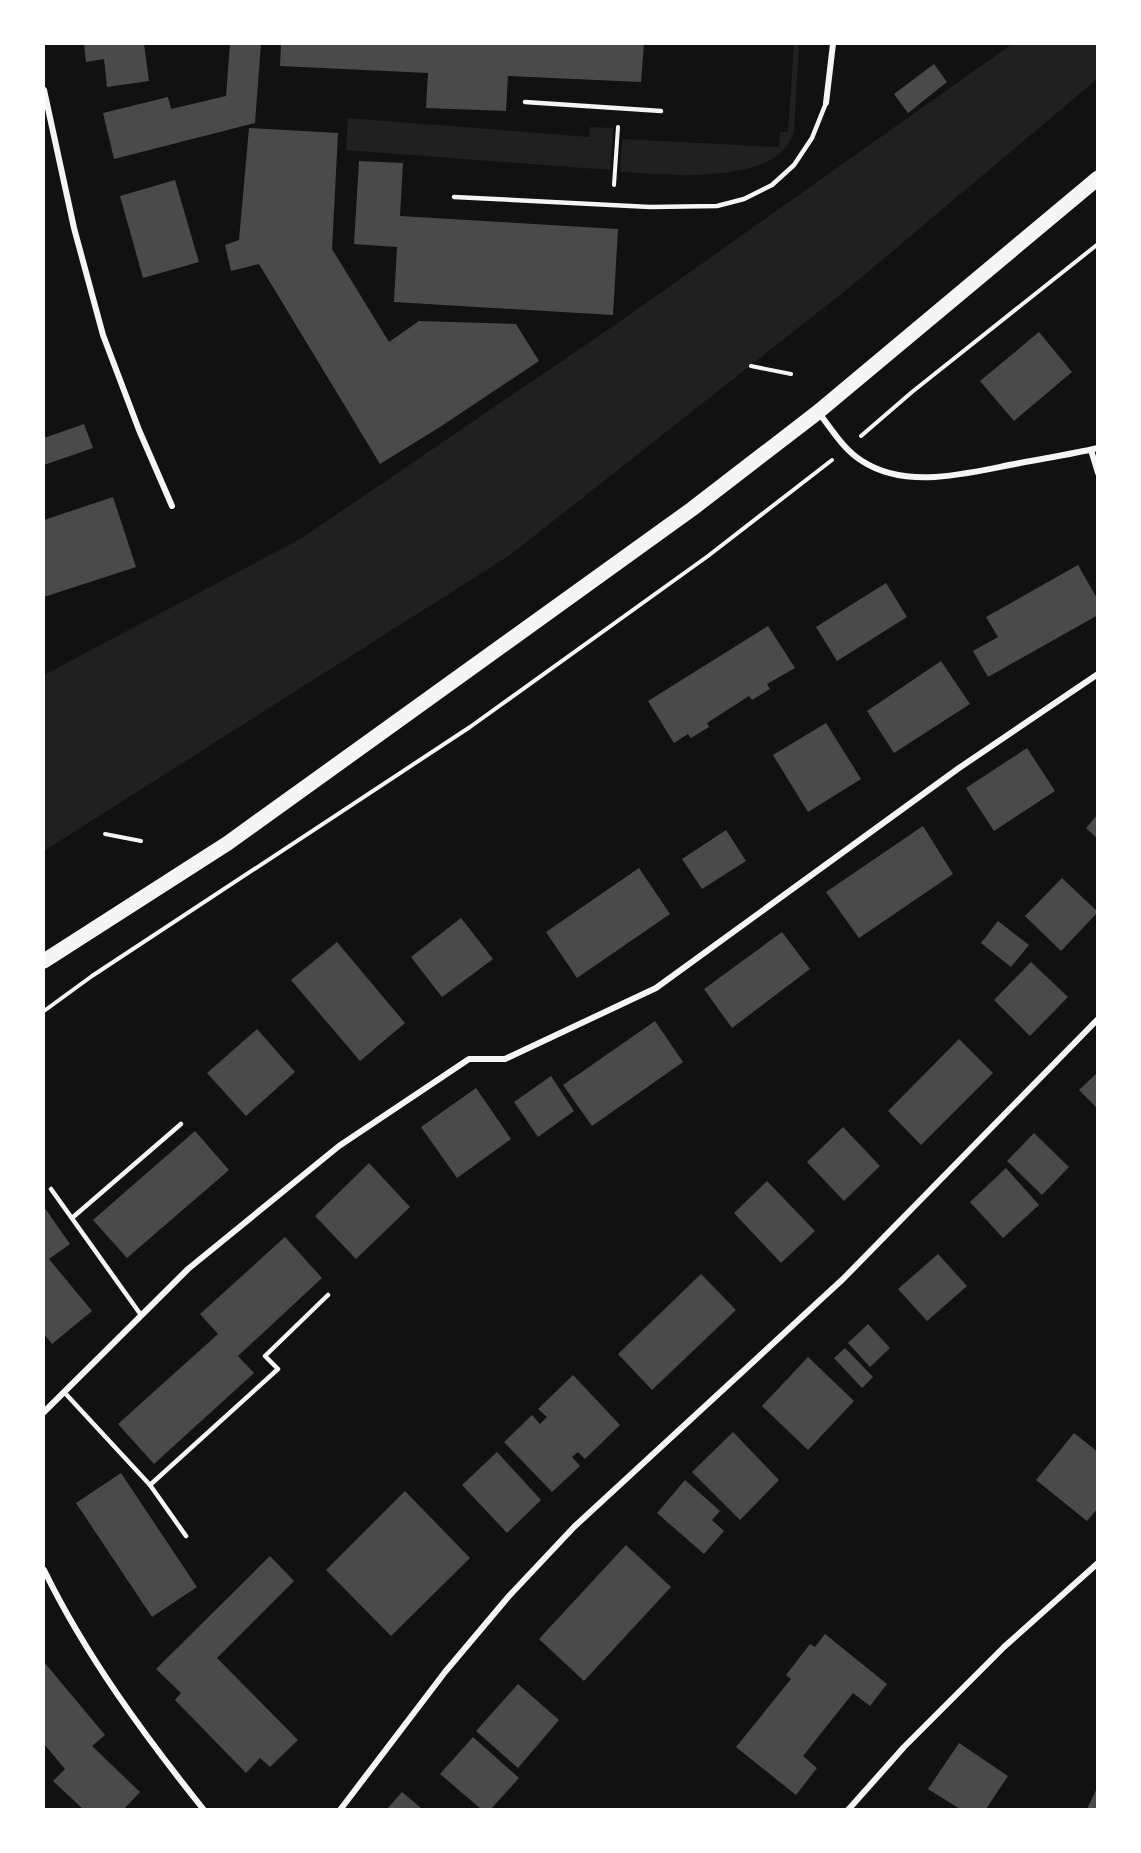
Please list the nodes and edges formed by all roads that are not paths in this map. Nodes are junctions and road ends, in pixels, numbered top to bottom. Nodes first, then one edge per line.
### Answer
1 (833, 44) edge
2 (44, 90) edge
3 (525, 102) dead end
4 (826, 103) joint
5 (661, 111) dead end
6 (1098, 178) edge
7 (454, 196) dead end
8 (818, 412) junction
9 (1094, 449) edge
10 (1098, 473) edge
11 (172, 506) dead end
12 (1098, 674) edge
13 (44, 961) edge
14 (1098, 1019) edge
15 (181, 1124) dead end
16 (51, 1189) dead end
17 (72, 1218) junction
18 (328, 1295) dead end
19 (141, 1315) junction
20 (64, 1392) junction
21 (44, 1412) edge
22 (150, 1485) junction
23 (186, 1536) dead end
24 (1098, 1563) edge
25 (44, 1570) edge
26 (204, 1809) edge
27 (340, 1809) edge
28 (848, 1809) edge

1 - 4 street
2 - 11 street
3 - 5 lane
4 - 7 lane
6 - 8 main road
8 - 9 street
8 - 13 main road
9 - 10 street
12 - 19 street
14 - 27 street
15 - 17 lane
16 - 17 lane
17 - 19 lane
18 - 22 lane
19 - 20 street
20 - 21 street
20 - 22 lane
22 - 23 lane
24 - 28 street
25 - 26 street

